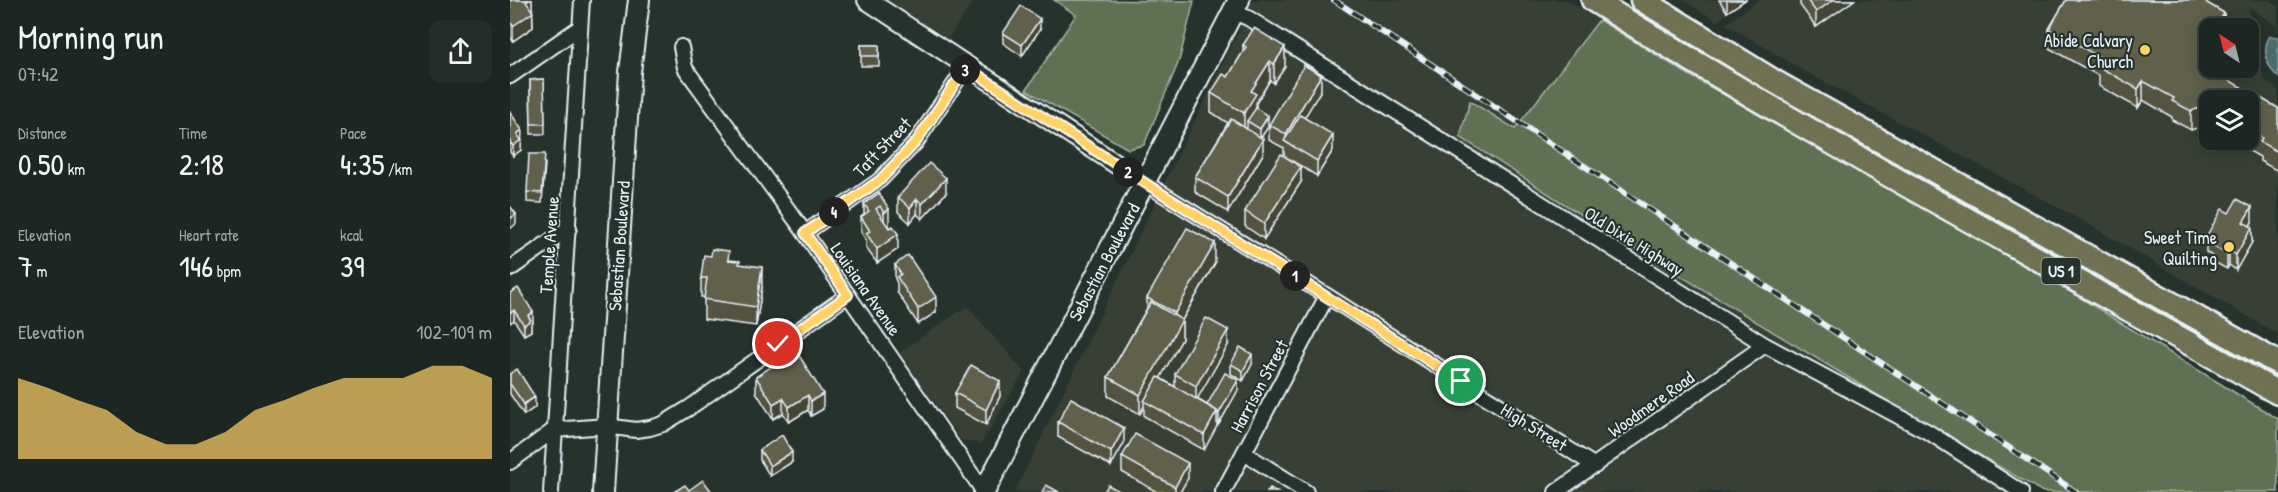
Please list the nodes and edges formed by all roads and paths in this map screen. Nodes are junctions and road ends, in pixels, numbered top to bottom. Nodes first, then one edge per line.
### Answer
1 (582, 0) edge
2 (639, 0) edge
3 (867, 0) edge
4 (1593, 0) edge
5 (1642, 0) edge
6 (1236, 6) edge
7 (1665, 14) junction
8 (1622, 18) junction
9 (579, 28) junction
10 (1707, 40) junction
11 (681, 47) dead end
12 (1674, 51) junction
13 (966, 67) junction
14 (510, 76) edge
15 (1896, 178) junction
16 (1145, 183) junction
17 (569, 228) junction
18 (805, 233) junction
19 (510, 269) edge
20 (2135, 281) junction
21 (848, 295) junction
22 (1327, 296) junction
23 (2181, 339) junction
24 (1765, 345) junction
25 (2278, 363) edge
26 (2278, 374) edge
27 (2278, 393) edge
28 (606, 426) junction
29 (554, 430) junction
30 (1244, 453) junction
31 (510, 462) edge
32 (1595, 466) junction
33 (551, 492) edge
34 (603, 492) edge
35 (984, 492) edge
36 (1223, 492) edge
37 (1306, 492) edge
38 (1556, 492) edge
39 (2021, 492) edge

1 - 9 street, Temple Avenue
2 - 28 main road, Sebastian Boulevard
3 - 13 street, High Street
4 - 8 main road, US 1
5 - 7 main road, US 1
6 - 16 main road, Sebastian Boulevard
6 - 24 street, Old Dixie Highway
7 - 8 main road
7 - 10 main road, US 1
8 - 12 main road, US 1
9 - 14 street
9 - 17 street, Temple Avenue
10 - 12 main road
10 - 20 main road, US 1
11 - 18 street, Louisiana Avenue
12 - 15 main road, US 1
13 - 16 street, High Street
13 - 18 street, Taft Street
15 - 20 main road
15 - 23 main road, US 1
16 - 22 street, High Street
16 - 35 main road, Sebastian Boulevard
17 - 19 street
17 - 29 street, Temple Avenue
18 - 21 street, Louisiana Avenue
20 - 25 main road, US 1
21 - 28 street
21 - 35 street, Louisiana Avenue
22 - 30 street, Harrison Street
22 - 32 street, High Street
23 - 26 main road
23 - 27 main road, US 1
24 - 32 street, Woodmere Road
24 - 39 street, Old Dixie Highway
28 - 29 street
28 - 34 main road, Sebastian Boulevard
29 - 31 street
29 - 33 street, Temple Avenue
30 - 36 street, Harrison Street
30 - 37 street
32 - 38 street, Woodmere Road

